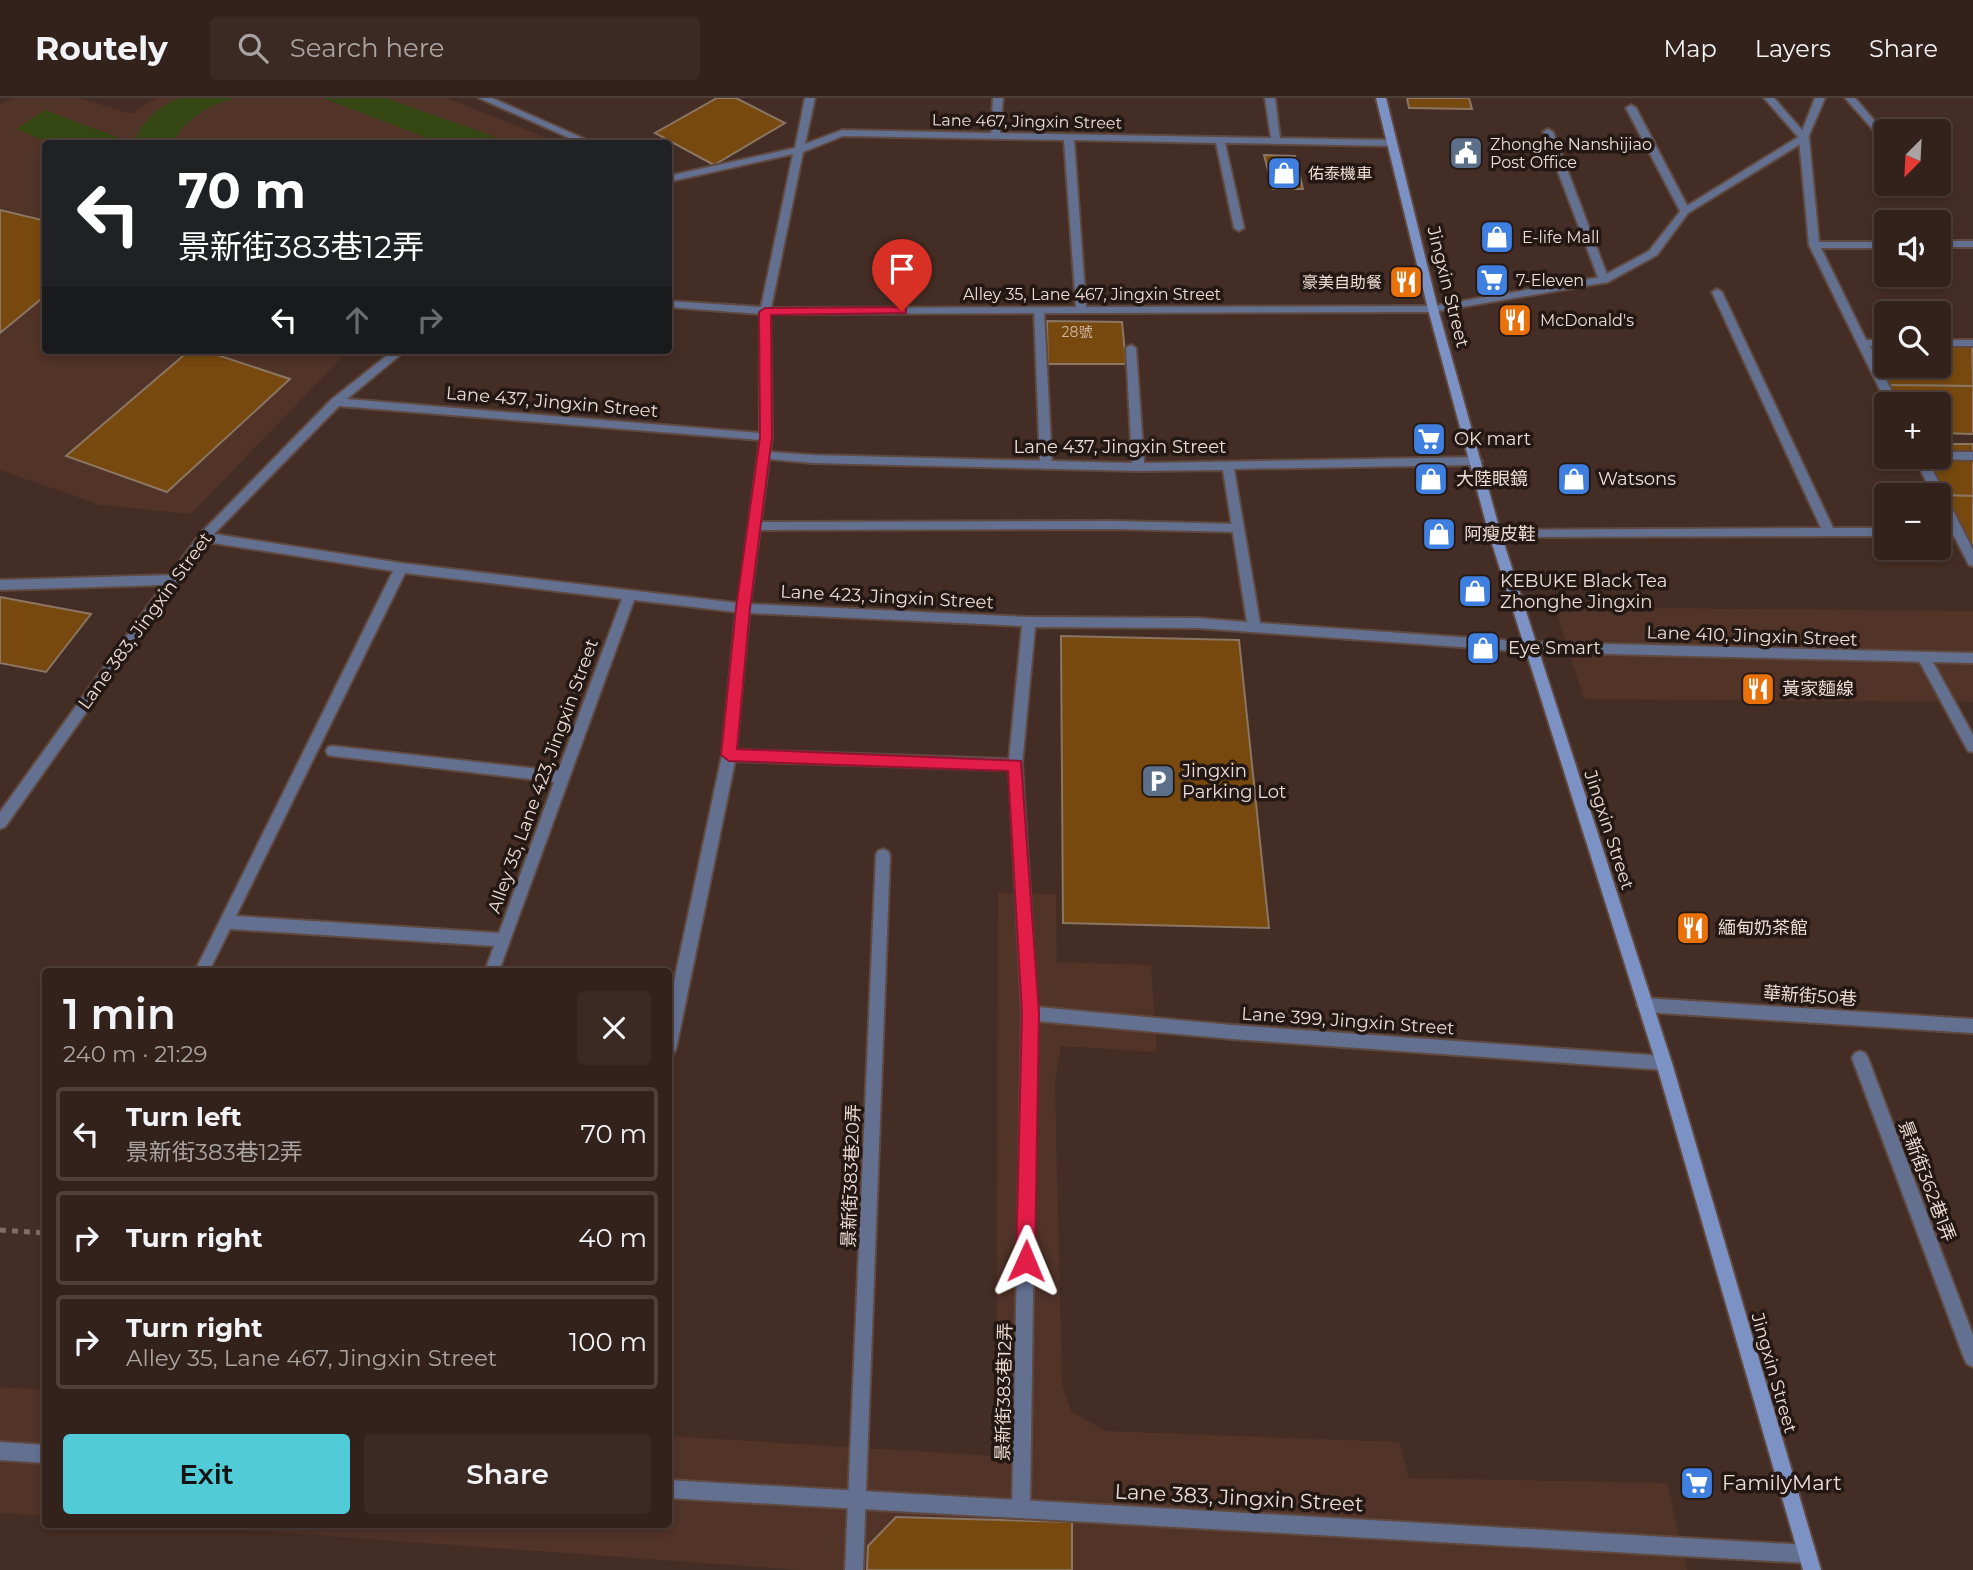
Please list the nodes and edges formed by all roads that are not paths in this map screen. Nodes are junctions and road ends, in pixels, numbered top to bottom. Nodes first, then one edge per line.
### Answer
1 (484, 98) edge
2 (810, 98) edge
3 (998, 98) edge
4 (1270, 98) edge
5 (1381, 98) edge
6 (1769, 98) edge
7 (1820, 98) edge
8 (1850, 98) edge
9 (1631, 108) dead end
10 (1874, 125) edge
11 (1548, 132) dead end
12 (995, 137) junction
13 (1069, 138) junction
14 (1804, 138) junction
15 (584, 140) edge
16 (1220, 140) junction
17 (1276, 141) junction
18 (1392, 143) junction
19 (799, 150) junction
20 (672, 178) edge
21 (1685, 211) junction
22 (1239, 228) dead end
23 (1951, 244) edge
24 (1973, 244) edge
25 (1814, 245) junction
26 (1874, 245) edge
27 (1604, 280) junction
28 (1717, 292) dead end
29 (672, 304) edge
30 (1433, 309) junction
31 (1039, 310) junction
32 (1081, 310) junction
33 (765, 312) junction
34 (1861, 343) junction
35 (1874, 343) edge
36 (1951, 343) edge
37 (1973, 343) edge
38 (1132, 348) dead end
39 (396, 354) edge
40 (1887, 392) edge
41 (336, 402) junction
42 (766, 437) junction
43 (764, 455) junction
44 (1951, 456) edge
45 (1973, 456) edge
46 (1476, 461) junction
47 (1046, 465) junction
48 (1228, 466) junction
49 (1138, 467) junction
50 (1926, 469) edge
51 (754, 526) junction
52 (1238, 528) junction
53 (1874, 532) edge
54 (1951, 532) edge
55 (1958, 532) junction
56 (1829, 533) junction
57 (1495, 534) junction
58 (204, 537) junction
59 (1973, 562) edge
60 (401, 568) junction
61 (172, 580) junction
62 (0, 585) edge
63 (630, 594) junction
64 (743, 608) junction
65 (1029, 622) junction
66 (1254, 626) junction
67 (1531, 647) junction
68 (1973, 658) edge
69 (1924, 659) junction
70 (1973, 747) edge
71 (333, 751) dead end
72 (729, 755) junction
73 (1015, 765) junction
74 (561, 776) junction
75 (0, 822) edge
76 (883, 855) dead end
77 (226, 922) junction
78 (503, 940) junction
79 (203, 968) edge
80 (493, 968) edge
81 (1645, 1005) junction
82 (1030, 1013) junction
83 (1973, 1026) edge
84 (672, 1030) edge
85 (1860, 1058) dead end
86 (1664, 1063) junction
87 (1973, 1358) edge
88 (0, 1451) edge
89 (42, 1454) edge
90 (672, 1489) edge
91 (858, 1500) junction
92 (1021, 1509) junction
93 (1810, 1562) edge
94 (854, 1570) edge

1 - 15 street
2 - 19 street
3 - 12 street
4 - 17 street
5 - 18 main road, Jingxin Street
6 - 14 street
7 - 14 street
8 - 10 street
9 - 21 street
11 - 27 street
12 - 13 street, Lane 467, Jingxin Street
12 - 19 street, Lane 467, Jingxin Street
13 - 16 street, Lane 467, Jingxin Street
13 - 32 street
14 - 21 street
14 - 25 street
16 - 17 street, Lane 467, Jingxin Street
16 - 22 street
17 - 18 street, Lane 467, Jingxin Street
18 - 30 main road, Jingxin Street
19 - 20 street, Lane 467, Jingxin Street
19 - 33 street
21 - 27 street, Alley 35, Lane 467, Jingxin Street
23 - 24 street
25 - 26 street
25 - 34 street
27 - 30 street, Alley 35, Lane 467, Jingxin Street
28 - 56 street
29 - 33 street, Alley 35, Lane 467, Jingxin Street
30 - 32 street, Alley 35, Lane 467, Jingxin Street
30 - 46 main road, Jingxin Street
31 - 32 street, Alley 35, Lane 467, Jingxin Street
31 - 33 street, Alley 35, Lane 467, Jingxin Street
31 - 47 street
33 - 42 street
34 - 35 street
34 - 40 street
36 - 37 street
38 - 49 street
39 - 41 street, Lane 383, Jingxin Street
41 - 42 street, Lane 437, Jingxin Street
41 - 58 street, Lane 383, Jingxin Street
42 - 43 street
43 - 47 street, Lane 437, Jingxin Street
43 - 51 street
44 - 45 street
46 - 48 street, Lane 437, Jingxin Street
46 - 57 main road, Jingxin Street
47 - 49 street, Lane 437, Jingxin Street
48 - 49 street, Lane 437, Jingxin Street
48 - 52 street
50 - 55 street
51 - 52 street
51 - 64 street
52 - 66 street
53 - 56 street
54 - 55 street
55 - 59 street
56 - 57 street
57 - 67 main road, Jingxin Street
58 - 60 street, Lane 423, Jingxin Street
58 - 61 street, Lane 383, Jingxin Street
60 - 63 street, Lane 423, Jingxin Street
60 - 77 street
61 - 62 street
61 - 75 street, Lane 383, Jingxin Street
63 - 64 street, Lane 423, Jingxin Street
63 - 74 street, Alley 35, Lane 423, Jingxin Street
64 - 65 street, Lane 423, Jingxin Street
64 - 72 street
65 - 66 street, Lane 423, Jingxin Street
65 - 73 street, 景新街383巷12弄
66 - 67 street, Lane 423, Jingxin Street
67 - 69 street, Lane 410, Jingxin Street
67 - 81 main road, Jingxin Street
68 - 69 street, Lane 410, Jingxin Street
69 - 70 street
71 - 74 street
72 - 73 street
72 - 84 street
73 - 82 street, 景新街383巷12弄
74 - 78 street, Alley 35, Lane 423, Jingxin Street
76 - 91 street, 景新街383巷20弄
77 - 78 street
77 - 79 street
78 - 80 street, Alley 35, Lane 423, Jingxin Street
81 - 83 street, 華新街50巷
81 - 86 main road, Jingxin Street
82 - 86 street, Lane 399, Jingxin Street
82 - 92 street, 景新街383巷12弄
85 - 87 street, 景新街362巷1弄
86 - 93 main road, Jingxin Street
88 - 89 street
90 - 91 street, Lane 383, Jingxin Street
91 - 92 street, Lane 383, Jingxin Street
91 - 94 street, 景新街383巷20弄
92 - 93 street, Lane 383, Jingxin Street

